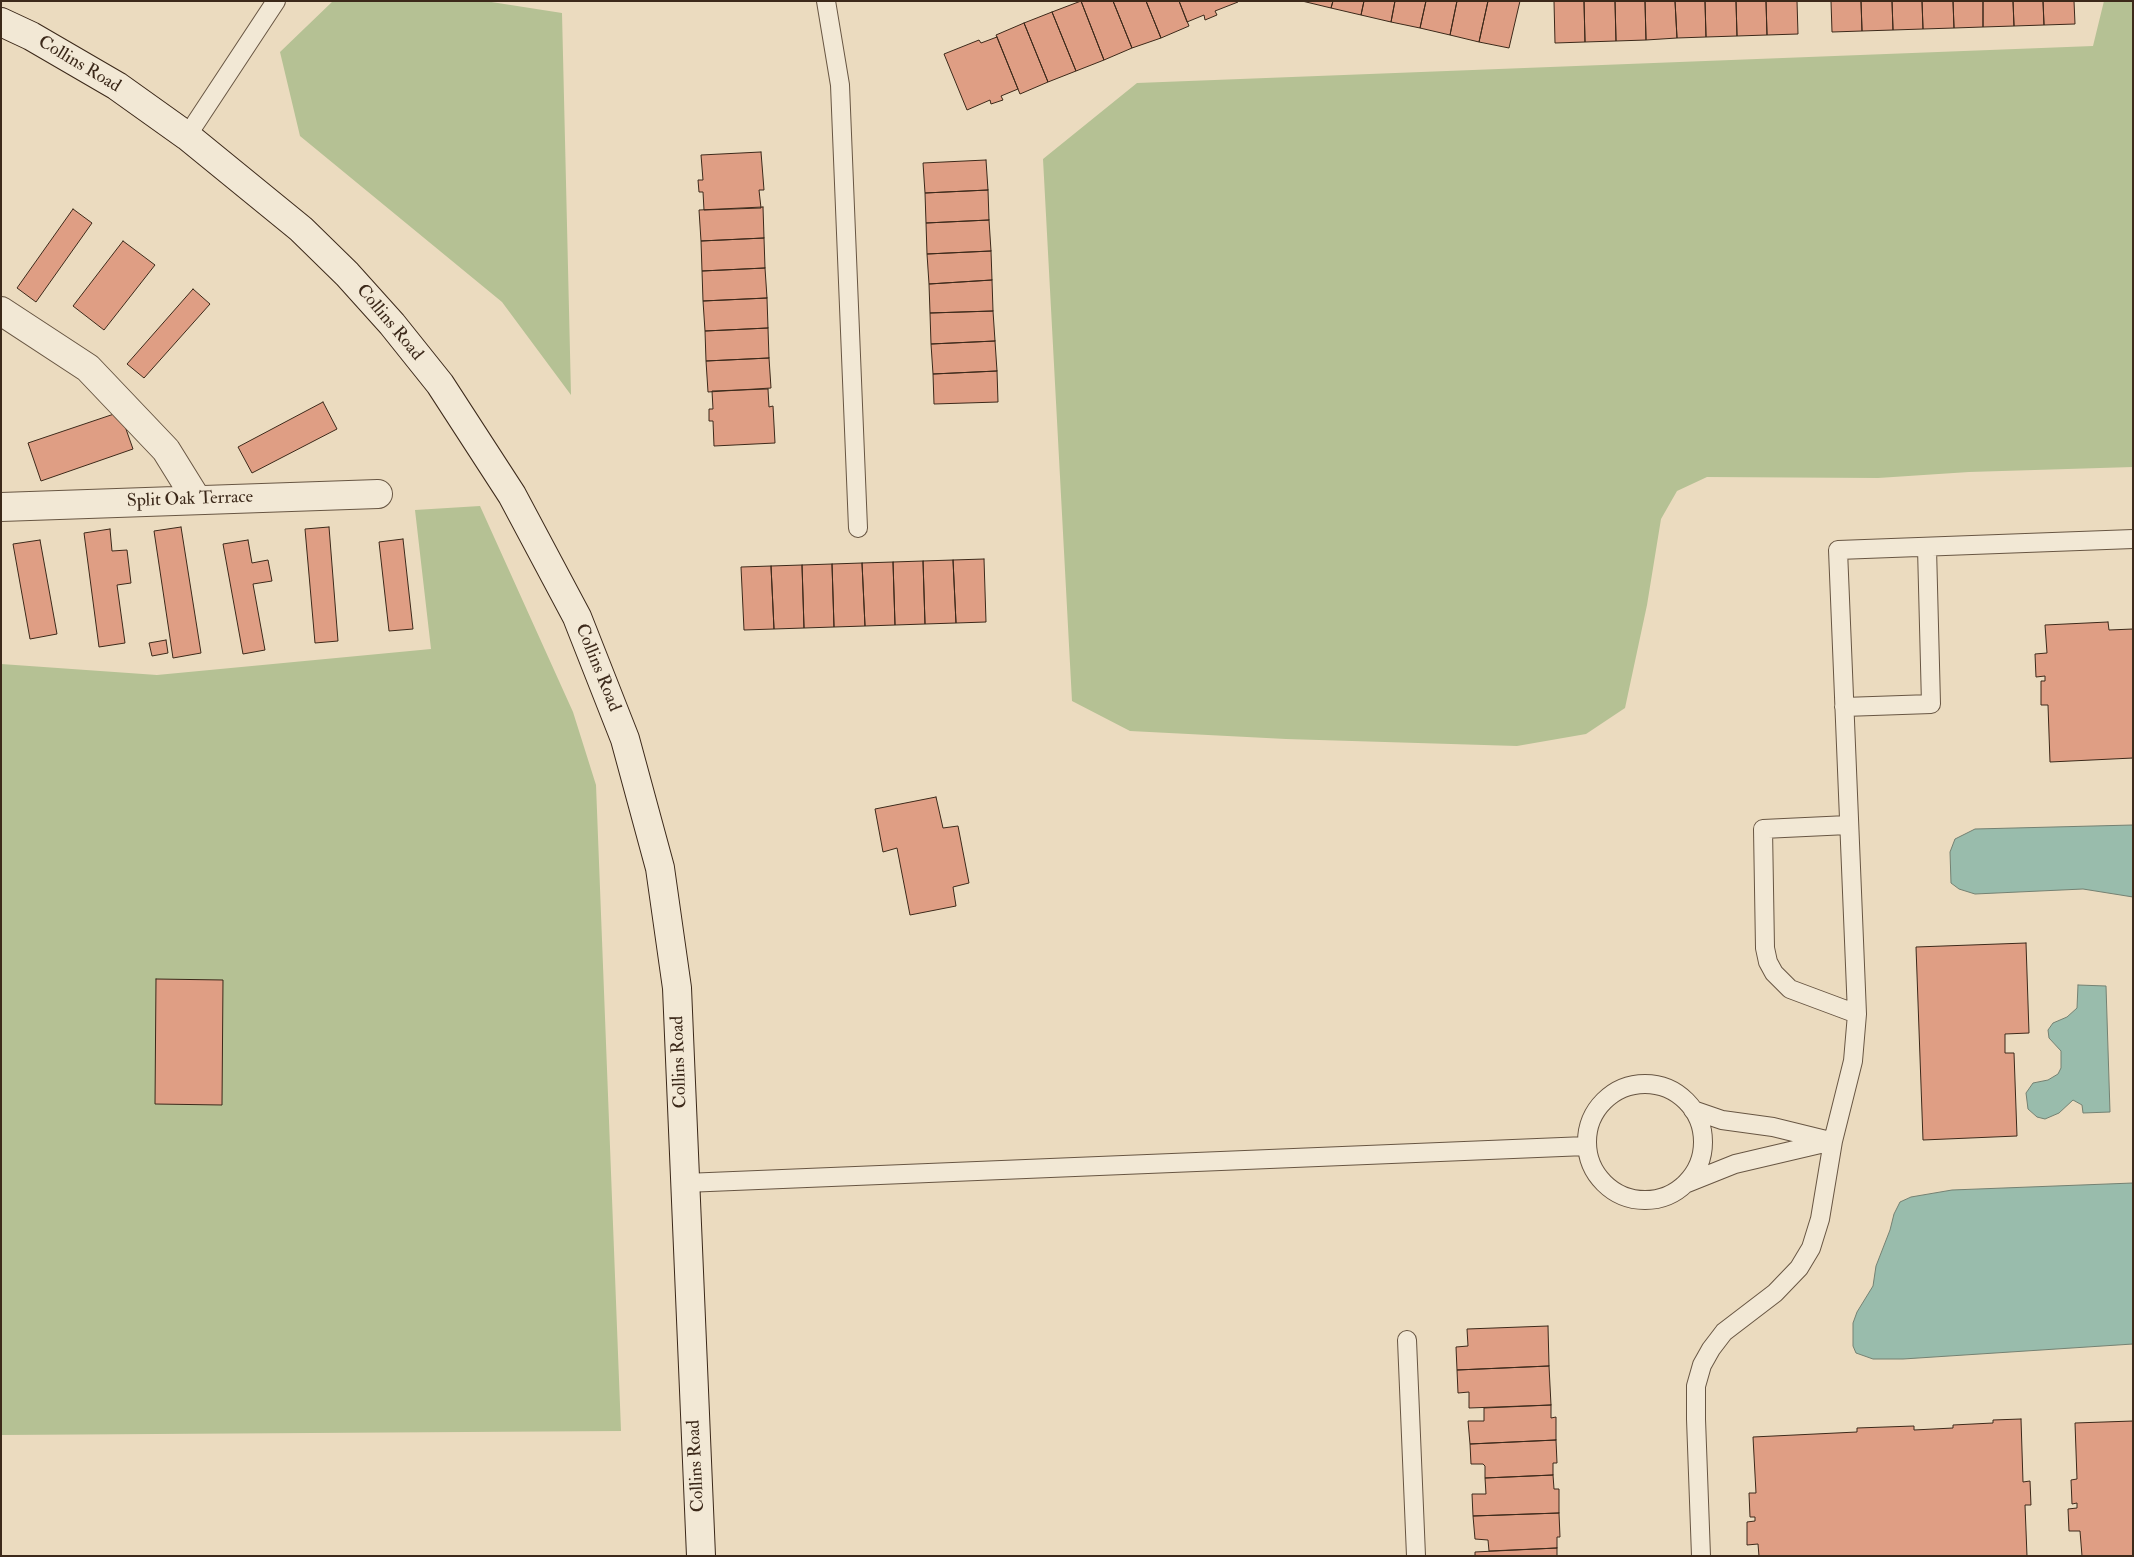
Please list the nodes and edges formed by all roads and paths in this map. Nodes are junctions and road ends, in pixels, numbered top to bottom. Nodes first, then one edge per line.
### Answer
1 (276, 1) edge
2 (826, 1) edge
3 (1, 22) edge
4 (187, 136) junction
5 (1, 311) edge
6 (378, 494) dead end
7 (197, 500) junction
8 (1, 507) edge
9 (858, 528) dead end
10 (2133, 539) edge
11 (1927, 548) junction
12 (1844, 707) junction
13 (1848, 825) junction
14 (1857, 1014) junction
15 (1693, 1110) junction
16 (1833, 1141) junction
17 (1586, 1146) junction
18 (685, 1183) junction
19 (1683, 1185) junction
20 (1407, 1340) dead end
21 (701, 1556) edge
22 (1416, 1556) edge
23 (1701, 1556) edge

1 - 4 lane
2 - 9 lane
3 - 4 street, Collins Road
4 - 18 street, Collins Road
5 - 7 street
6 - 7 street, Split Oak Terrace
7 - 8 street, Split Oak Terrace
10 - 11 lane
11 - 12 lane
11 - 12 lane
12 - 13 lane
13 - 14 lane
13 - 14 lane
14 - 16 lane
15 - 16 lane
15 - 17 lane
15 - 19 lane
16 - 19 lane
16 - 23 lane
17 - 18 lane
17 - 19 lane
18 - 21 street, Collins Road
20 - 22 lane

